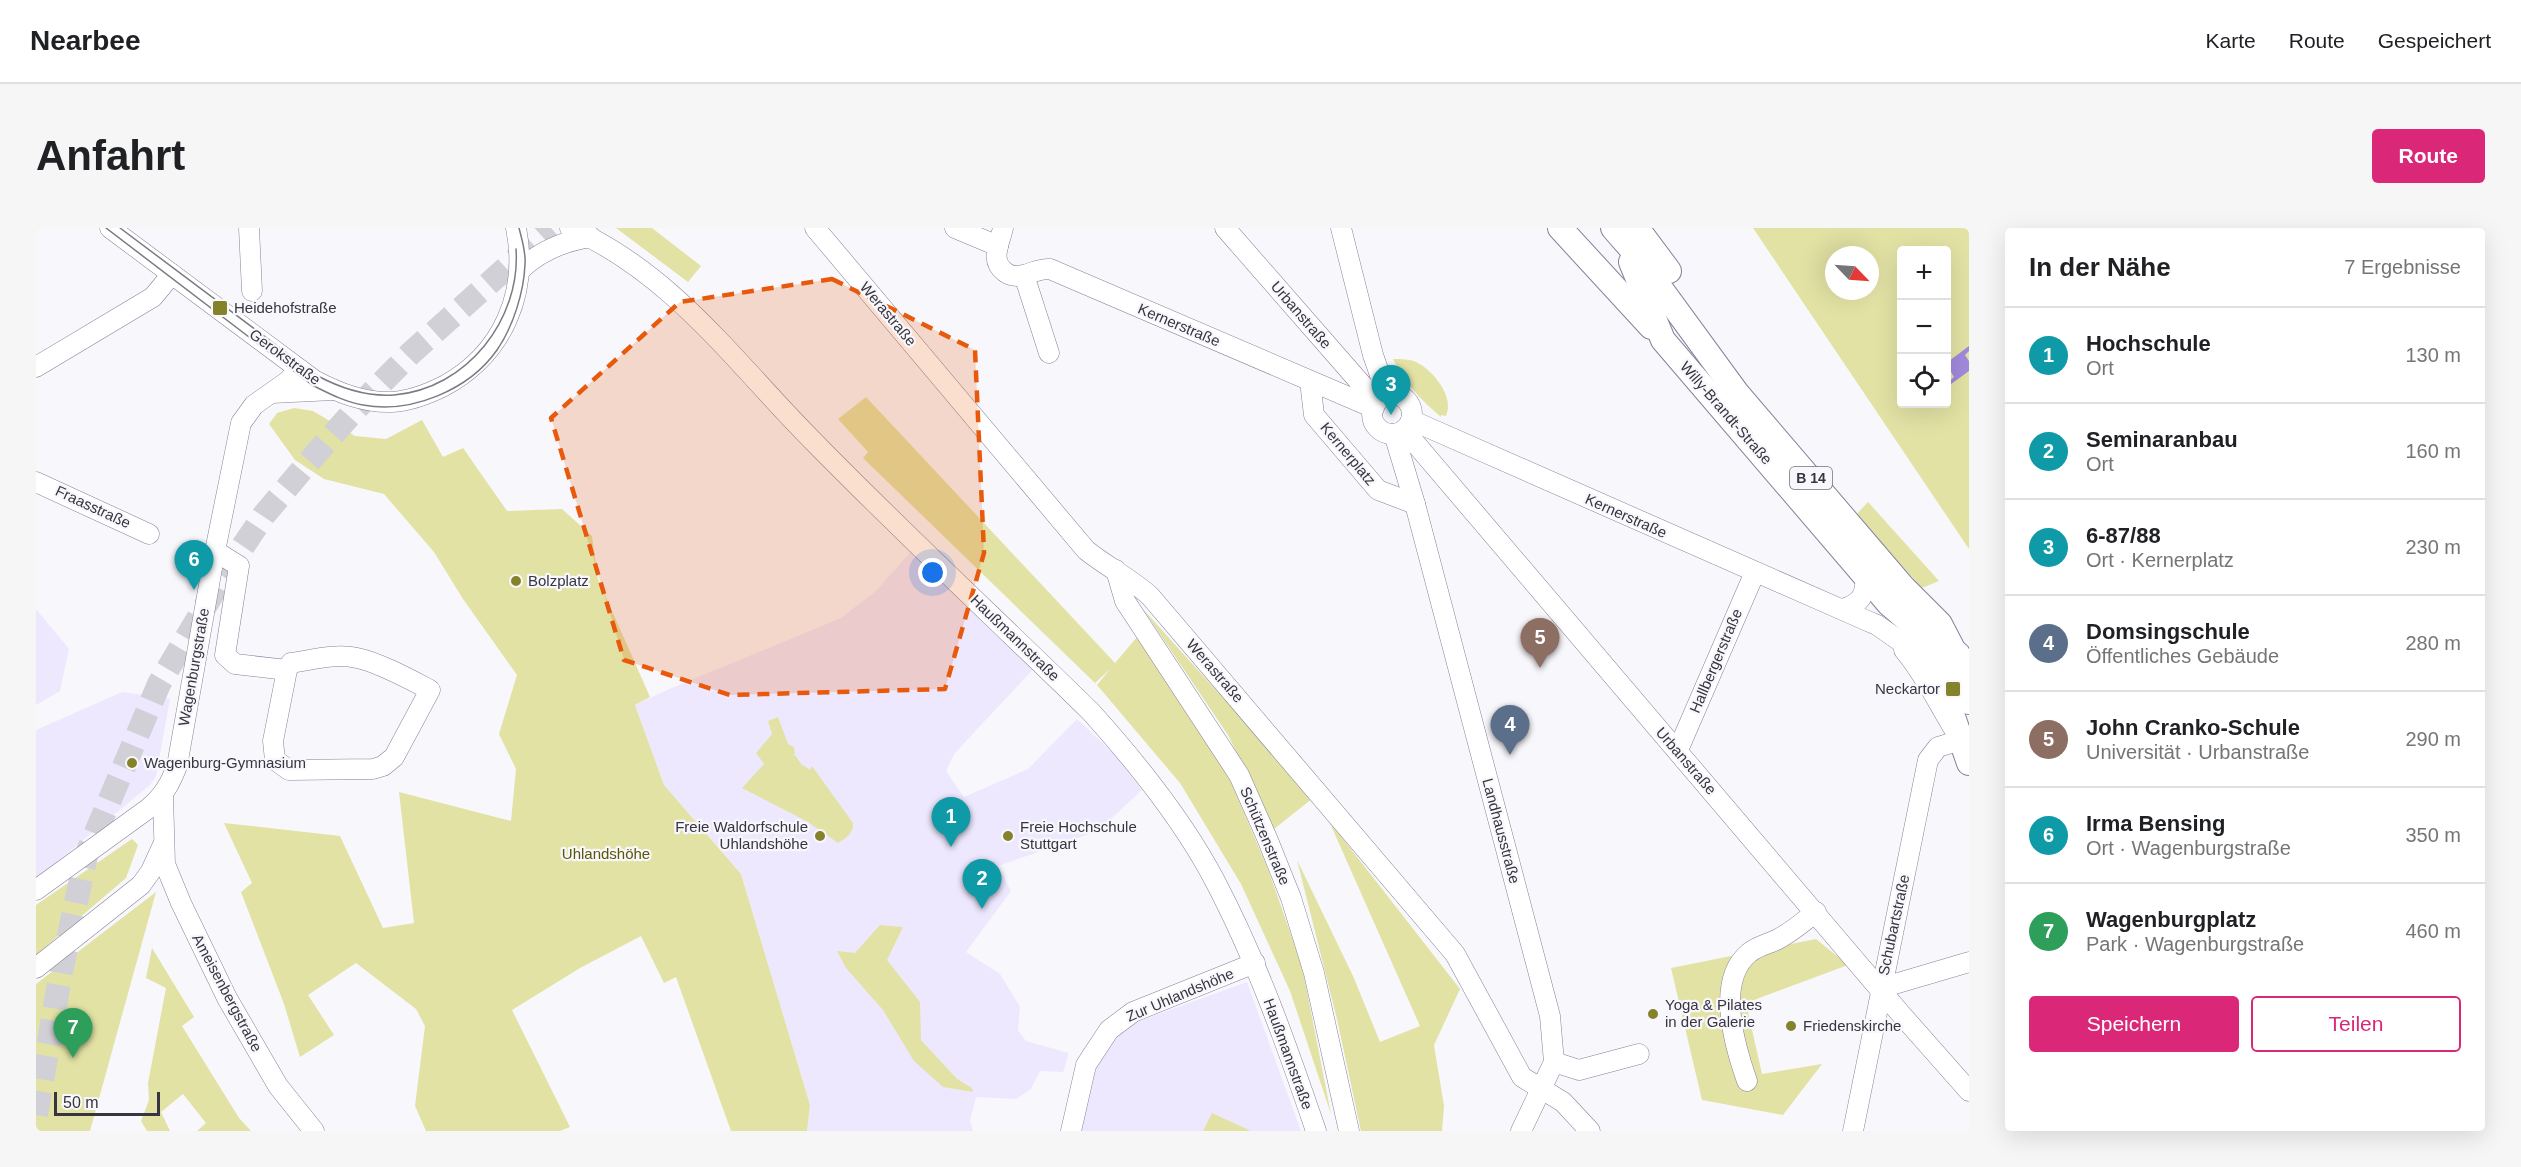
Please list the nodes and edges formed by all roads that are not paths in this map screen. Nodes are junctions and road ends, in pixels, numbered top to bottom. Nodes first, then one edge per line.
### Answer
1 (110, 228) edge
2 (249, 228) edge
3 (516, 228) edge
4 (570, 228) edge
5 (815, 228) edge
6 (955, 228) edge
7 (1225, 228) edge
8 (1341, 228) edge
9 (1560, 228) edge
10 (1603, 228) edge
11 (1612, 228) edge
12 (1637, 228) edge
13 (591, 237) junction
14 (1000, 237) edge
15 (520, 270) junction
16 (172, 274) junction
17 (1024, 275) junction
18 (252, 291) dead end
19 (1663, 340) junction
20 (1049, 353) dead end
21 (1716, 364) junction
22 (36, 367) edge
23 (299, 369) junction
24 (1310, 381) junction
25 (333, 390) junction
26 (272, 393) junction
27 (1379, 402) junction
28 (1403, 428) junction
29 (36, 482) edge
30 (1414, 504) junction
31 (149, 534) dead end
32 (215, 551) junction
33 (1116, 570) junction
34 (1755, 572) junction
35 (1865, 577) junction
36 (1842, 609) junction
37 (1896, 626) junction
38 (1957, 654) edge
39 (287, 670) junction
40 (1967, 694) edge
41 (1962, 732) edge
42 (1678, 750) junction
43 (1969, 763) edge
44 (163, 796) junction
45 (163, 845) junction
46 (36, 890) edge
47 (1815, 912) junction
48 (1969, 962) edge
49 (1255, 963) junction
50 (36, 968) edge
51 (1881, 988) junction
52 (1639, 1054) dead end
53 (1554, 1062) junction
54 (1748, 1081) dead end
55 (1540, 1089) junction
56 (1969, 1091) edge
57 (314, 1131) edge
58 (1071, 1131) edge
59 (1316, 1131) edge
60 (1349, 1131) edge
61 (1521, 1131) edge
62 (1590, 1131) edge
63 (1853, 1131) edge

1 - 16 street, Gerokstraße
2 - 18 street
3 - 15 street, Gerokstraße
4 - 13 street, Haußmannstraße
5 - 33 street, Werastraße
6 - 14 street
7 - 27 street, Urbanstraße
8 - 27 street
9 - 19 main road
10 - 19 main road, Willy-Brandt-Straße / B 14
11 - 21 main road, Willy-Brandt-Straße / B 14
12 - 21 main road
13 - 15 street
13 - 49 street, Haußmannstraße
14 - 17 street
15 - 25 street, Gerokstraße
16 - 22 street
16 - 23 street, Gerokstraße
17 - 20 street
17 - 24 street, Kernerstraße
19 - 35 main road, Willy-Brandt-Straße / B 14
21 - 38 main road, Willy-Brandt-Straße / B 14
23 - 25 street, Gerokstraße
23 - 26 street, Wagenburgstraße
24 - 27 street, Kernerstraße
24 - 30 street, Kernerplatz
25 - 26 street
26 - 32 street, Wagenburgstraße
27 - 28 street
27 - 28 street
28 - 30 street, Landhausstraße
28 - 34 street, Kernerstraße
28 - 42 street, Urbanstraße
29 - 31 street, Fraasstraße
30 - 53 street, Landhausstraße
32 - 39 street
32 - 44 street, Wagenburgstraße
33 - 55 street, Werastraße
33 - 60 street, Schützenstraße
34 - 36 street, Kernerstraße
34 - 42 street, Hallbergerstraße
35 - 36 street
35 - 37 main road, Willy-Brandt-Straße / B 14
36 - 37 street, Kernerstraße
37 - 38 main road, Willy-Brandt-Straße
37 - 41 street, Kernerstraße
38 - 40 main road
38 - 41 main road
39 - 39 street
41 - 43 main road
41 - 51 street, Schubartstraße
42 - 47 street, Urbanstraße
44 - 45 street
44 - 46 street, Wagenburgstraße
45 - 50 street
45 - 57 street, Ameisenbergstraße
47 - 51 street, Urbanstraße
47 - 54 street
48 - 51 street
49 - 58 street, Zur Uhlandshöhe
49 - 59 street, Haußmannstraße
51 - 56 street, Urbanstraße
51 - 63 street, Schubartstraße
52 - 53 street
53 - 55 street
55 - 61 street
55 - 62 street, Werastraße

